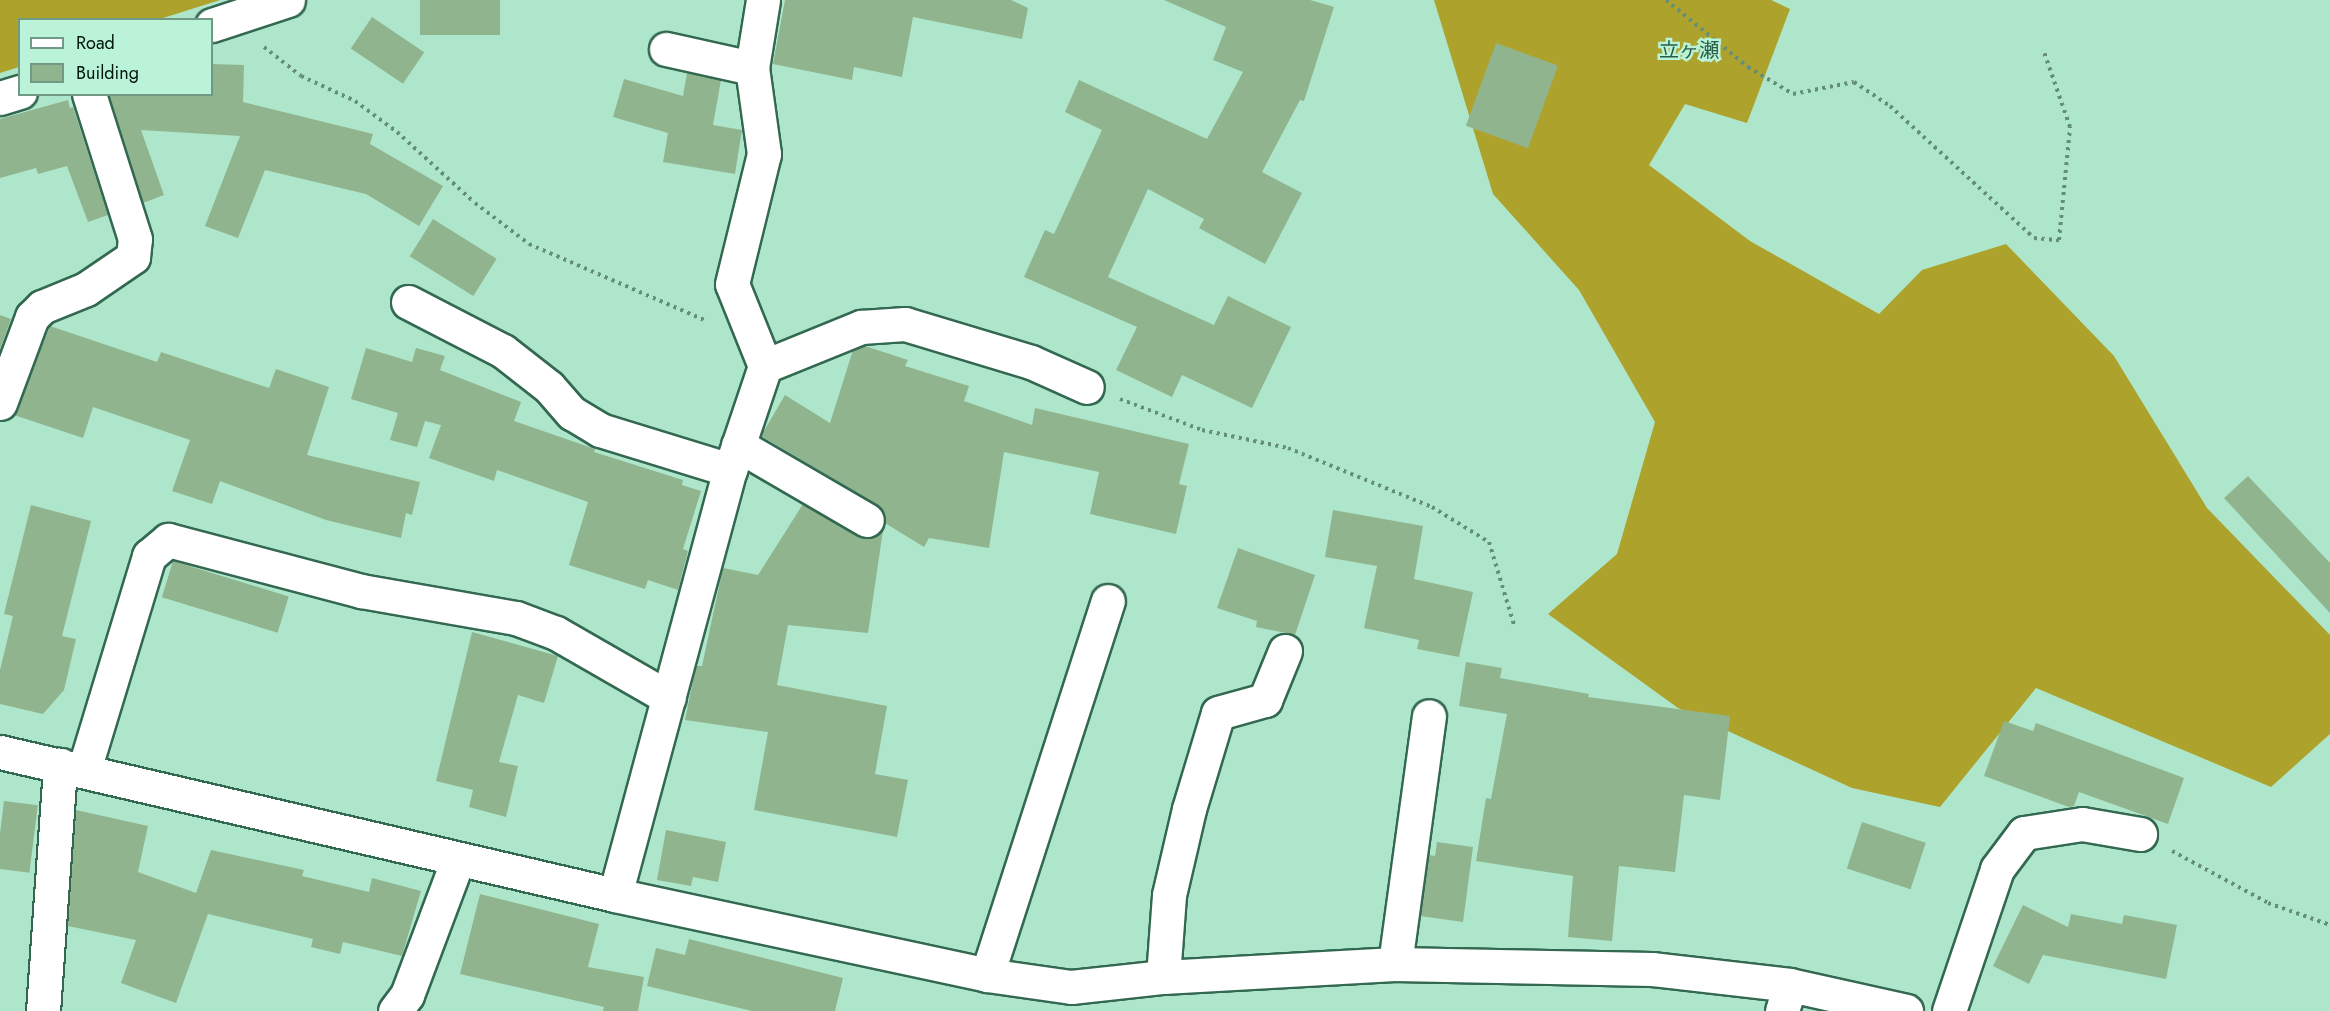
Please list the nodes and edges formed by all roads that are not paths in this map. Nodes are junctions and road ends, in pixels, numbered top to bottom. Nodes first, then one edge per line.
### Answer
1 (288, 0) edge
2 (763, 0) edge
3 (226, 20) edge
4 (666, 49) dead end
5 (752, 68) junction
6 (18, 93) edge
7 (89, 96) edge
8 (0, 98) edge
9 (408, 302) dead end
10 (762, 359) junction
11 (1087, 387) road end
12 (0, 403) edge
13 (734, 457) junction
14 (867, 520) dead end
15 (1108, 600) dead end
16 (1285, 651) dead end
17 (669, 699) junction
18 (1430, 716) dead end
19 (0, 752) edge
20 (72, 767) junction
21 (2140, 834) road end
22 (458, 859) junction
23 (615, 895) junction
24 (1395, 964) junction
25 (987, 975) junction
26 (1163, 976) junction
27 (1786, 998) edge
28 (43, 1011) edge
29 (395, 1011) edge
30 (1906, 1011) edge
31 (1949, 1011) edge

1 - 3 street
2 - 5 street
4 - 5 street
5 - 10 street
6 - 8 street
7 - 12 street
9 - 13 street
10 - 11 street
10 - 13 street
13 - 14 street
13 - 17 street
15 - 25 street
16 - 26 street
17 - 20 street
17 - 23 street
18 - 24 street
19 - 20 street
20 - 22 street
20 - 28 street
21 - 31 street
22 - 23 street
22 - 29 street
23 - 25 street
24 - 26 street
24 - 27 street
25 - 26 street
27 - 30 street

